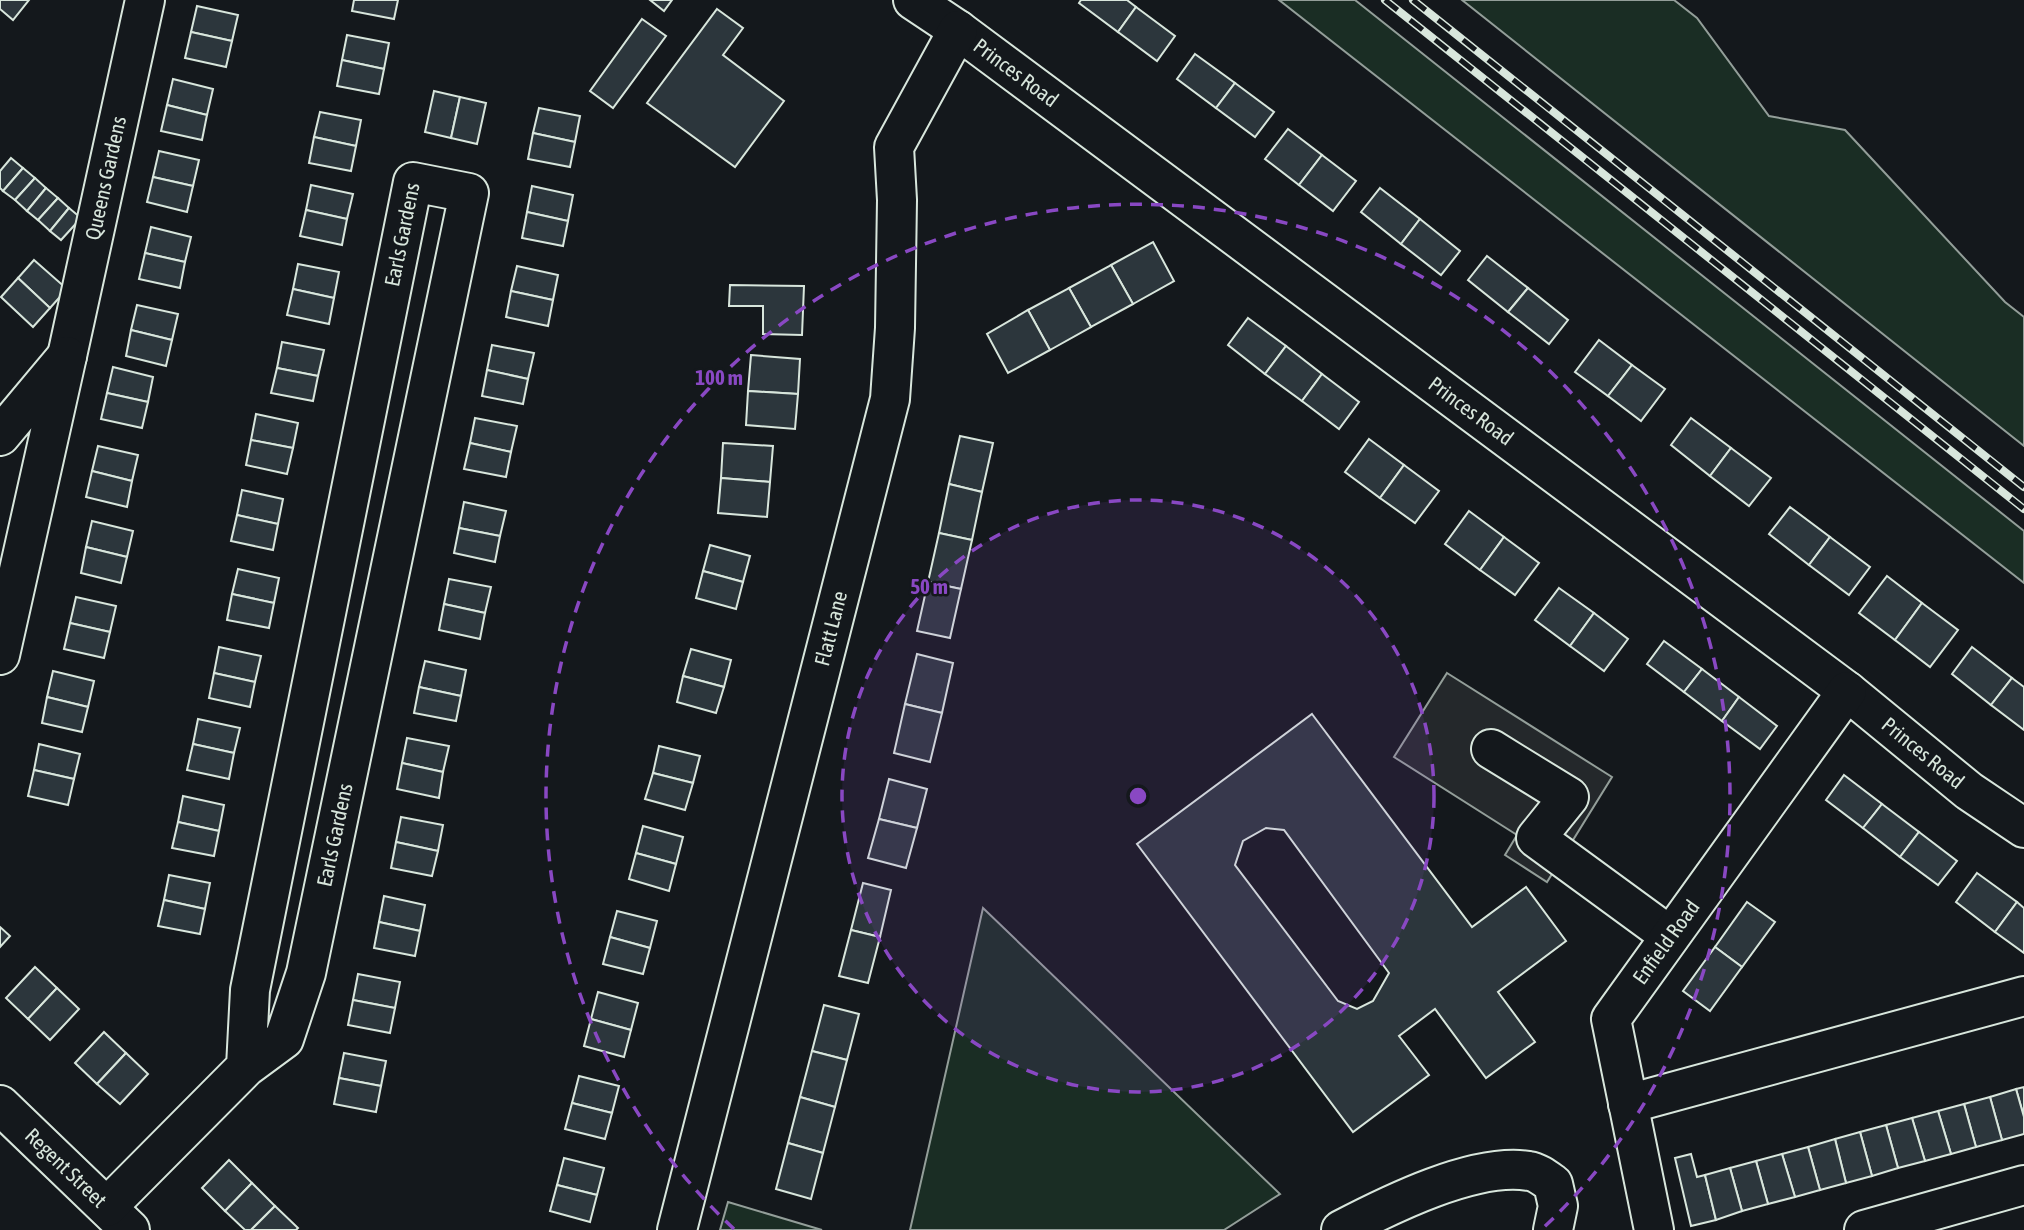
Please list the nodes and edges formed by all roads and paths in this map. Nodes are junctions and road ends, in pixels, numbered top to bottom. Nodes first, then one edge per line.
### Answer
1 (145, 0) edge
2 (913, 0) edge
3 (958, 30) junction
4 (67, 356) junction
5 (0, 436) edge
6 (335, 571) junction
7 (387, 582) junction
8 (0, 654) edge
9 (1847, 691) junction
10 (1490, 749) dead end
11 (2024, 828) edge
12 (1670, 936) junction
13 (2024, 996) edge
14 (246, 1067) junction
15 (1628, 1104) junction
16 (0, 1105) edge
17 (2024, 1185) edge
18 (118, 1219) edge
19 (677, 1230) edge
20 (1341, 1230) edge
21 (1553, 1230) edge
22 (1654, 1230) edge
23 (1864, 1230) edge

1 - 4 street, Queens Gardens
2 - 3 street, Princes Road
3 - 9 street, Princes Road
3 - 19 street, Flatt Lane
4 - 5 street, Queens Gardens
4 - 8 street, Queens Gardens
6 - 7 street
6 - 7 street, Earls Gardens
6 - 14 street, Earls Gardens
7 - 14 street, Earls Gardens
9 - 11 street, Princes Road
9 - 12 street, Enfield Road
10 - 12 street
12 - 15 street, Enfield Road
13 - 15 street
14 - 18 street, Earls Gardens
15 - 22 street, Enfield Road
16 - 18 street, Regent Street
17 - 23 street
20 - 21 street

